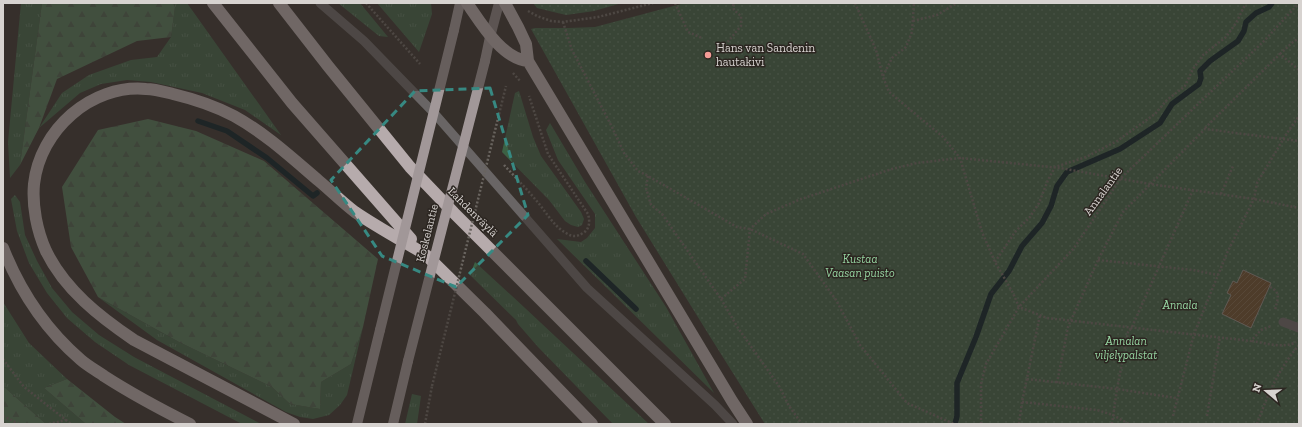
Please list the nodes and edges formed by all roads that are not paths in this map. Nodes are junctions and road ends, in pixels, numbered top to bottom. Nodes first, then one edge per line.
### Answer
1 (213, 3) edge
2 (279, 3) edge
3 (320, 3) edge
4 (460, 3) edge
5 (467, 3) edge
6 (499, 3) edge
7 (505, 3) edge
8 (490, 36) junction
9 (528, 61) junction
10 (3, 248) edge
11 (423, 253) junction
12 (1281, 323) road end
13 (1299, 328) edge
14 (190, 424) edge
15 (294, 424) edge
16 (357, 424) edge
17 (393, 424) edge
18 (592, 424) edge
19 (665, 424) edge
20 (733, 424) edge
21 (747, 424) edge

1 - 11 highway
2 - 19 highway, Lahdenväylä
3 - 20 lane
4 - 16 main road, Koskelantie, bridge
5 - 8 highway
6 - 8 main road, Koskelantie
7 - 9 highway
8 - 9 highway
8 - 17 main road, Koskelantie, bridge
9 - 21 highway
10 - 14 highway
11 - 15 highway
11 - 18 highway
12 - 13 lane

